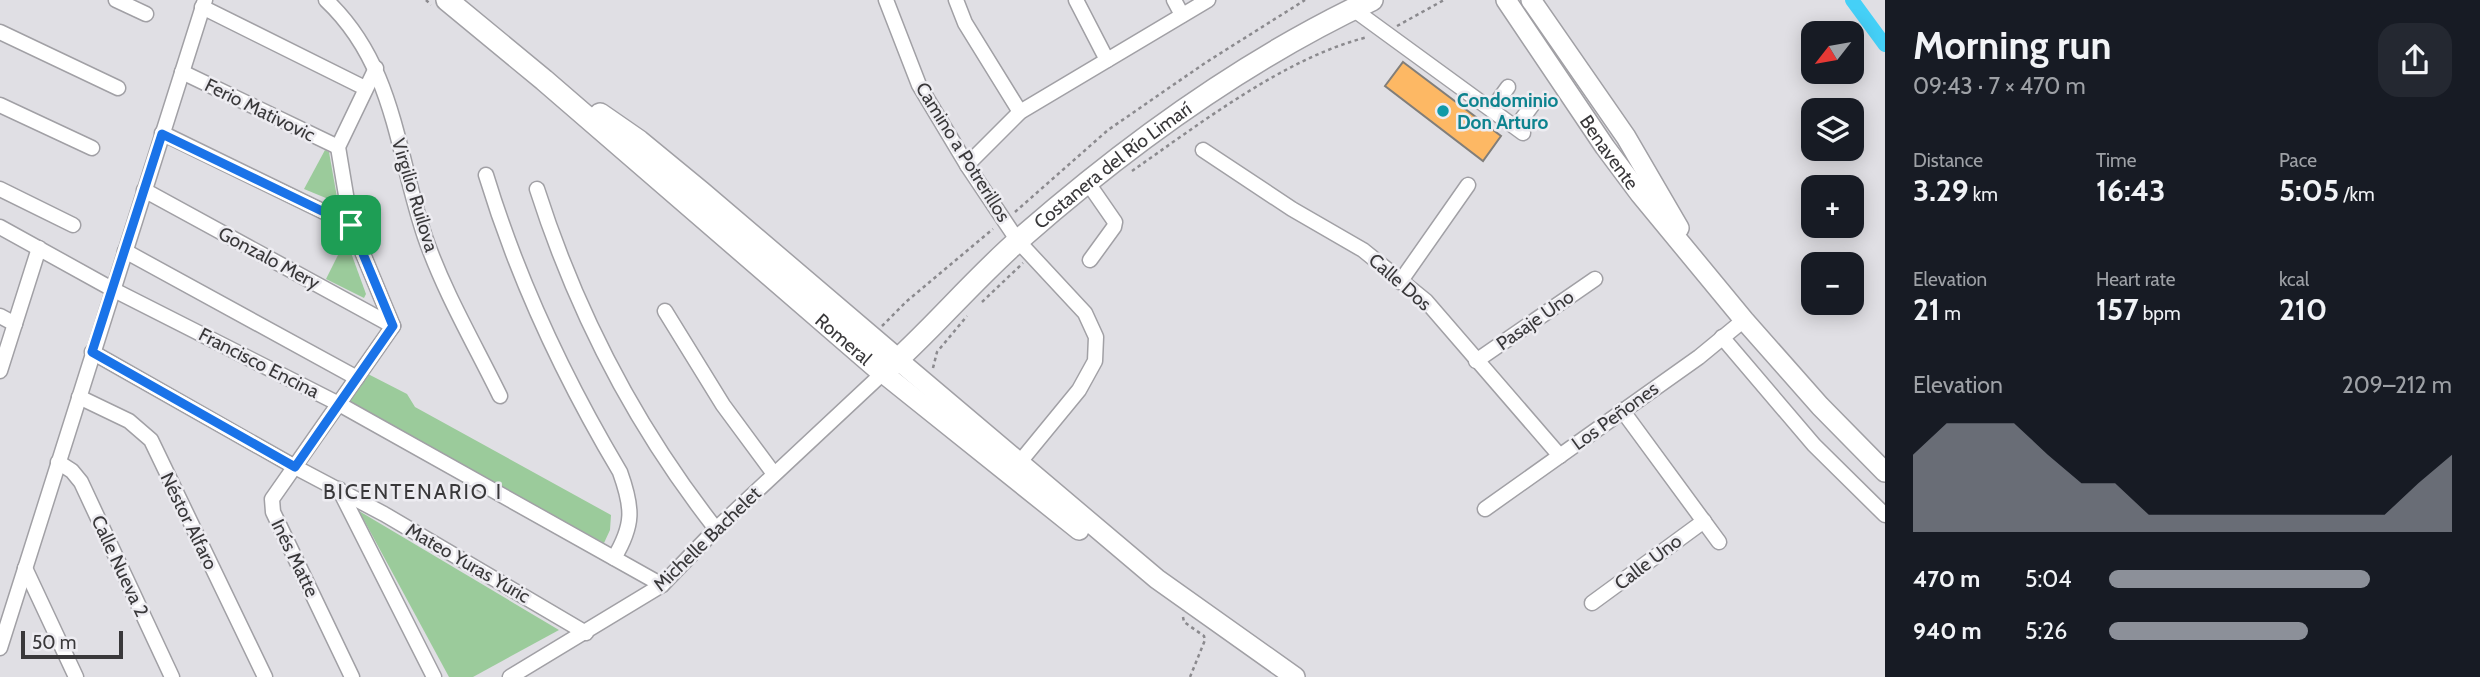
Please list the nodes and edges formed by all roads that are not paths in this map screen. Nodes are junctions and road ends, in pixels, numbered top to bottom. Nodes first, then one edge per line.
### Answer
1 (116, 0) edge
2 (326, 0) edge
3 (886, 0) edge
4 (956, 0) edge
5 (1076, 0) edge
6 (1174, 0) edge
7 (1208, 0) edge
8 (1506, 0) edge
9 (1531, 0) edge
10 (203, 4) edge
11 (442, 4) edge
12 (1362, 5) edge
13 (146, 14) dead end
14 (1182, 15) junction
15 (0, 32) edge
16 (1108, 60) junction
17 (376, 68) junction
18 (182, 72) junction
19 (544, 80) junction
20 (1508, 87) dead end
21 (118, 88) dead end
22 (365, 88) junction
23 (1533, 104) dead end
24 (0, 105) edge
25 (1492, 109) junction
26 (1020, 112) junction
27 (162, 134) junction
28 (338, 147) junction
29 (92, 148) dead end
30 (1203, 150) dead end
31 (967, 165) junction
32 (486, 174) dead end
33 (1088, 183) junction
34 (1468, 185) dead end
35 (0, 189) edge
36 (537, 189) dead end
37 (144, 190) junction
38 (73, 225) dead end
39 (351, 225) junction
40 (0, 227) edge
41 (39, 248) junction
42 (1025, 248) junction
43 (125, 251) junction
44 (1090, 260) dead end
45 (1698, 263) junction
46 (1595, 279) dead end
47 (1400, 282) junction
48 (112, 289) junction
49 (665, 311) dead end
50 (0, 316) edge
51 (1744, 320) junction
52 (15, 324) junction
53 (393, 326) junction
54 (1722, 337) junction
55 (92, 352) junction
56 (1476, 361) junction
57 (890, 366) junction
58 (0, 372) edge
59 (357, 378) junction
60 (500, 396) dead end
61 (79, 397) junction
62 (339, 404) junction
63 (1622, 410) junction
64 (1560, 456) junction
65 (58, 462) junction
66 (1019, 463) junction
67 (295, 467) junction
68 (1885, 472) edge
69 (774, 474) junction
70 (339, 489) junction
71 (1485, 509) dead end
72 (1885, 515) edge
73 (1704, 521) junction
74 (716, 529) junction
75 (1719, 542) dead end
76 (614, 558) junction
77 (25, 568) junction
78 (1157, 579) junction
79 (662, 585) junction
80 (1592, 603) dead end
81 (586, 632) junction
82 (0, 648) edge
83 (76, 677) edge
84 (172, 677) edge
85 (265, 677) edge
86 (352, 677) edge
87 (434, 677) edge
88 (510, 677) edge
89 (1295, 677) edge

1 - 13 street
2 - 17 street, Virgilio Ruilova
3 - 31 street, Camino a Potrerillos
4 - 26 street
5 - 16 street
6 - 14 street
7 - 14 street
8 - 45 main road, Benavente
9 - 45 main road, Benavente
10 - 18 street
10 - 22 street
11 - 19 highway, Romeral
12 - 25 street
12 - 33 highway, Costanera del Río Limarí
14 - 16 street
15 - 21 street
16 - 26 street
17 - 22 street
17 - 60 street, Virgilio Ruilova
18 - 27 street
18 - 28 street, Ferio Mativovic
19 - 57 highway, Romeral
19 - 57 highway, Romeral
20 - 25 street
22 - 28 street
23 - 25 street
24 - 29 street
26 - 31 street
27 - 37 street
27 - 39 street
28 - 39 street
30 - 47 street, Calle Dos
31 - 42 street, Camino a Potrerillos
32 - 76 street
33 - 42 highway, Costanera del Río Limarí
33 - 44 street
34 - 47 street
35 - 38 street
36 - 74 street
37 - 43 street
37 - 53 street, Gonzalo Mery
39 - 53 street
40 - 41 street, Francisco Encina
41 - 48 street, Francisco Encina
41 - 52 street
42 - 57 highway, Costanera del Río Limarí
42 - 66 street, Camino a Potrerillos
43 - 48 street
43 - 59 street, Francisco Encina
45 - 51 main road, Benavente
46 - 56 street, Pasaje Uno
47 - 56 street, Calle Dos
48 - 55 street
48 - 62 street, Francisco Encina
49 - 69 street
50 - 52 street
51 - 54 street, Los Peñones
51 - 68 main road, Benavente
52 - 58 street
53 - 59 street, Inés Matte
54 - 63 street, Los Peñones
54 - 72 street
55 - 61 street
55 - 67 street, Mateo Yuras Yuric
56 - 64 street, Calle Dos
57 - 66 main road, Romeral
57 - 69 street, Michelle Bachelet
57 - 78 main road, Romeral
59 - 62 street, Inés Matte
61 - 65 street
61 - 85 street, Néstor Alfaro
62 - 67 street, Inés Matte
62 - 76 street, Francisco Encina
63 - 64 street, Los Peñones
63 - 73 street
64 - 71 street, Los Peñones
65 - 77 street
65 - 84 street, Calle Nueva 2
66 - 78 main road, Romeral
67 - 70 street, Mateo Yuras Yuric
67 - 86 street, Inés Matte
69 - 74 street, Michelle Bachelet
70 - 81 street, Mateo Yuras Yuric
70 - 87 street
73 - 75 street
73 - 80 street, Calle Uno
74 - 79 street, Michelle Bachelet
76 - 79 street, Francisco Encina
77 - 82 street
77 - 83 street
78 - 89 main road, Romeral
79 - 81 street, Michelle Bachelet
81 - 88 street, Michelle Bachelet

